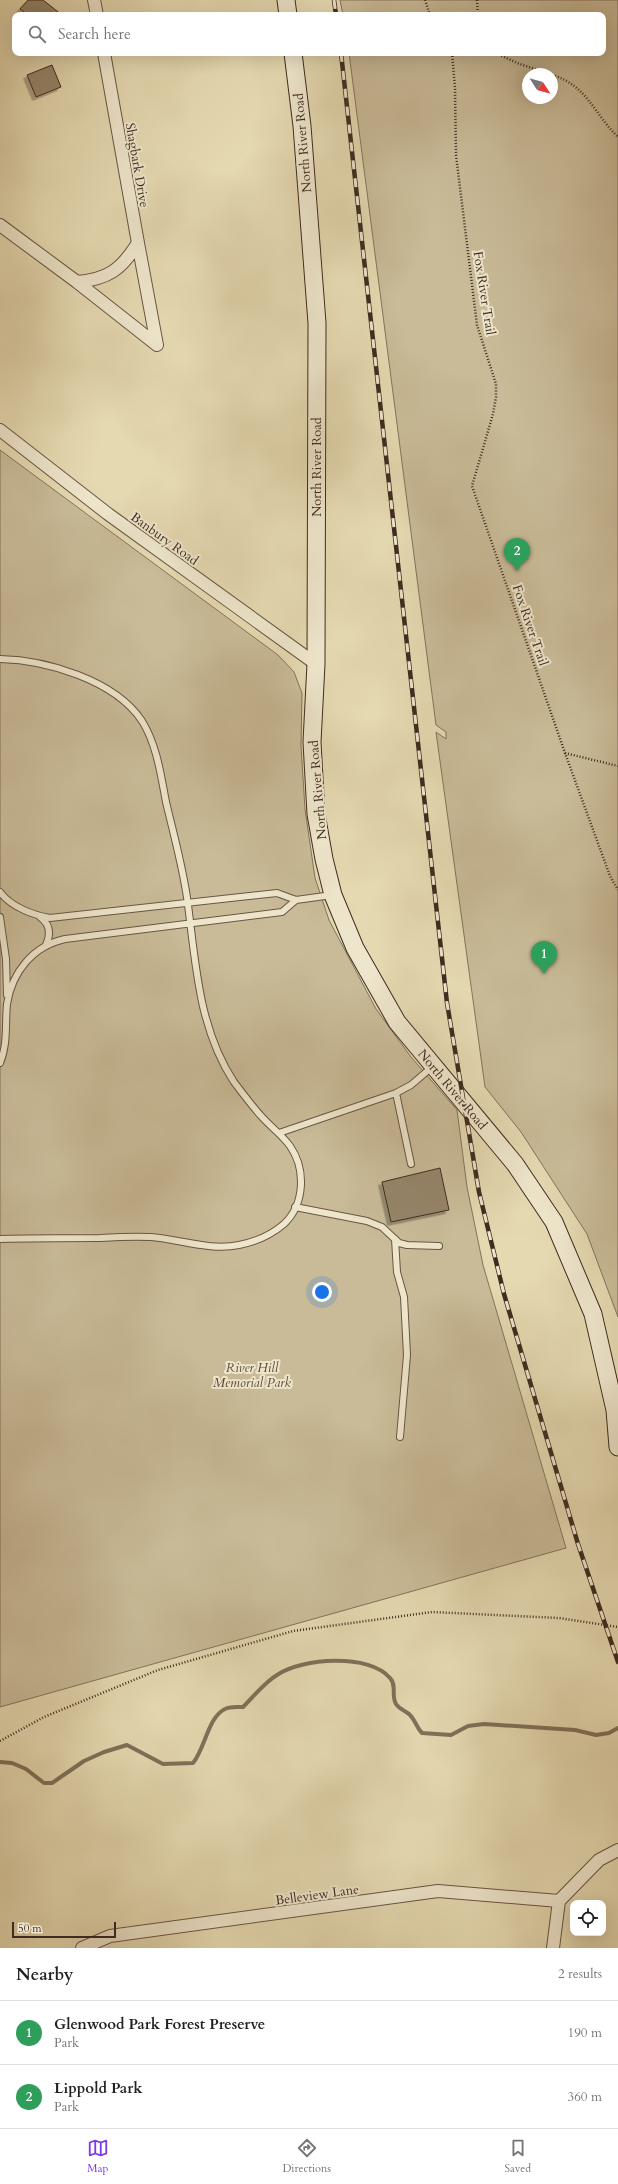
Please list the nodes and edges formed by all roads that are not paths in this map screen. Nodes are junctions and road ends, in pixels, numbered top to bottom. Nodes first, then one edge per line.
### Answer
1 (94, 0) edge
2 (286, 0) edge
3 (96, 12) edge
4 (288, 12) edge
5 (105, 56) edge
6 (293, 56) edge
7 (0, 225) edge
8 (138, 243) junction
9 (77, 282) junction
10 (0, 430) edge
11 (0, 660) edge
12 (316, 664) junction
13 (0, 892) edge
14 (333, 895) junction
15 (296, 900) junction
16 (188, 903) junction
17 (39, 916) junction
18 (0, 917) edge
19 (190, 924) junction
20 (46, 945) junction
21 (7, 1004) junction
22 (0, 1063) edge
23 (433, 1066) junction
24 (396, 1093) junction
25 (279, 1133) junction
26 (411, 1164) dead end
27 (295, 1207) junction
28 (0, 1239) edge
29 (395, 1240) junction
30 (439, 1246) dead end
31 (400, 1437) dead end
32 (618, 1447) edge
33 (618, 1850) edge
34 (559, 1901) junction
35 (82, 1948) edge
36 (553, 1948) edge

1 - 3 street
2 - 4 main road
5 - 8 street, Shagbark Drive
6 - 12 main road, North River Road
7 - 9 street
8 - 9 street
8 - 9 street, Shagbark Drive
10 - 12 street, Banbury Road
11 - 16 lane
12 - 14 main road, North River Road
13 - 17 lane
14 - 15 lane
14 - 23 main road, North River Road
15 - 16 lane
15 - 19 lane
16 - 17 lane
16 - 19 lane
17 - 20 lane
18 - 21 lane
19 - 20 lane
19 - 25 lane
20 - 21 lane
21 - 22 lane
23 - 24 lane
23 - 32 main road, North River Road
24 - 25 lane
24 - 26 lane
25 - 27 lane
27 - 28 lane
27 - 29 lane
29 - 30 lane
29 - 31 lane
33 - 34 street
34 - 35 street, Belleview Lane
34 - 36 street

